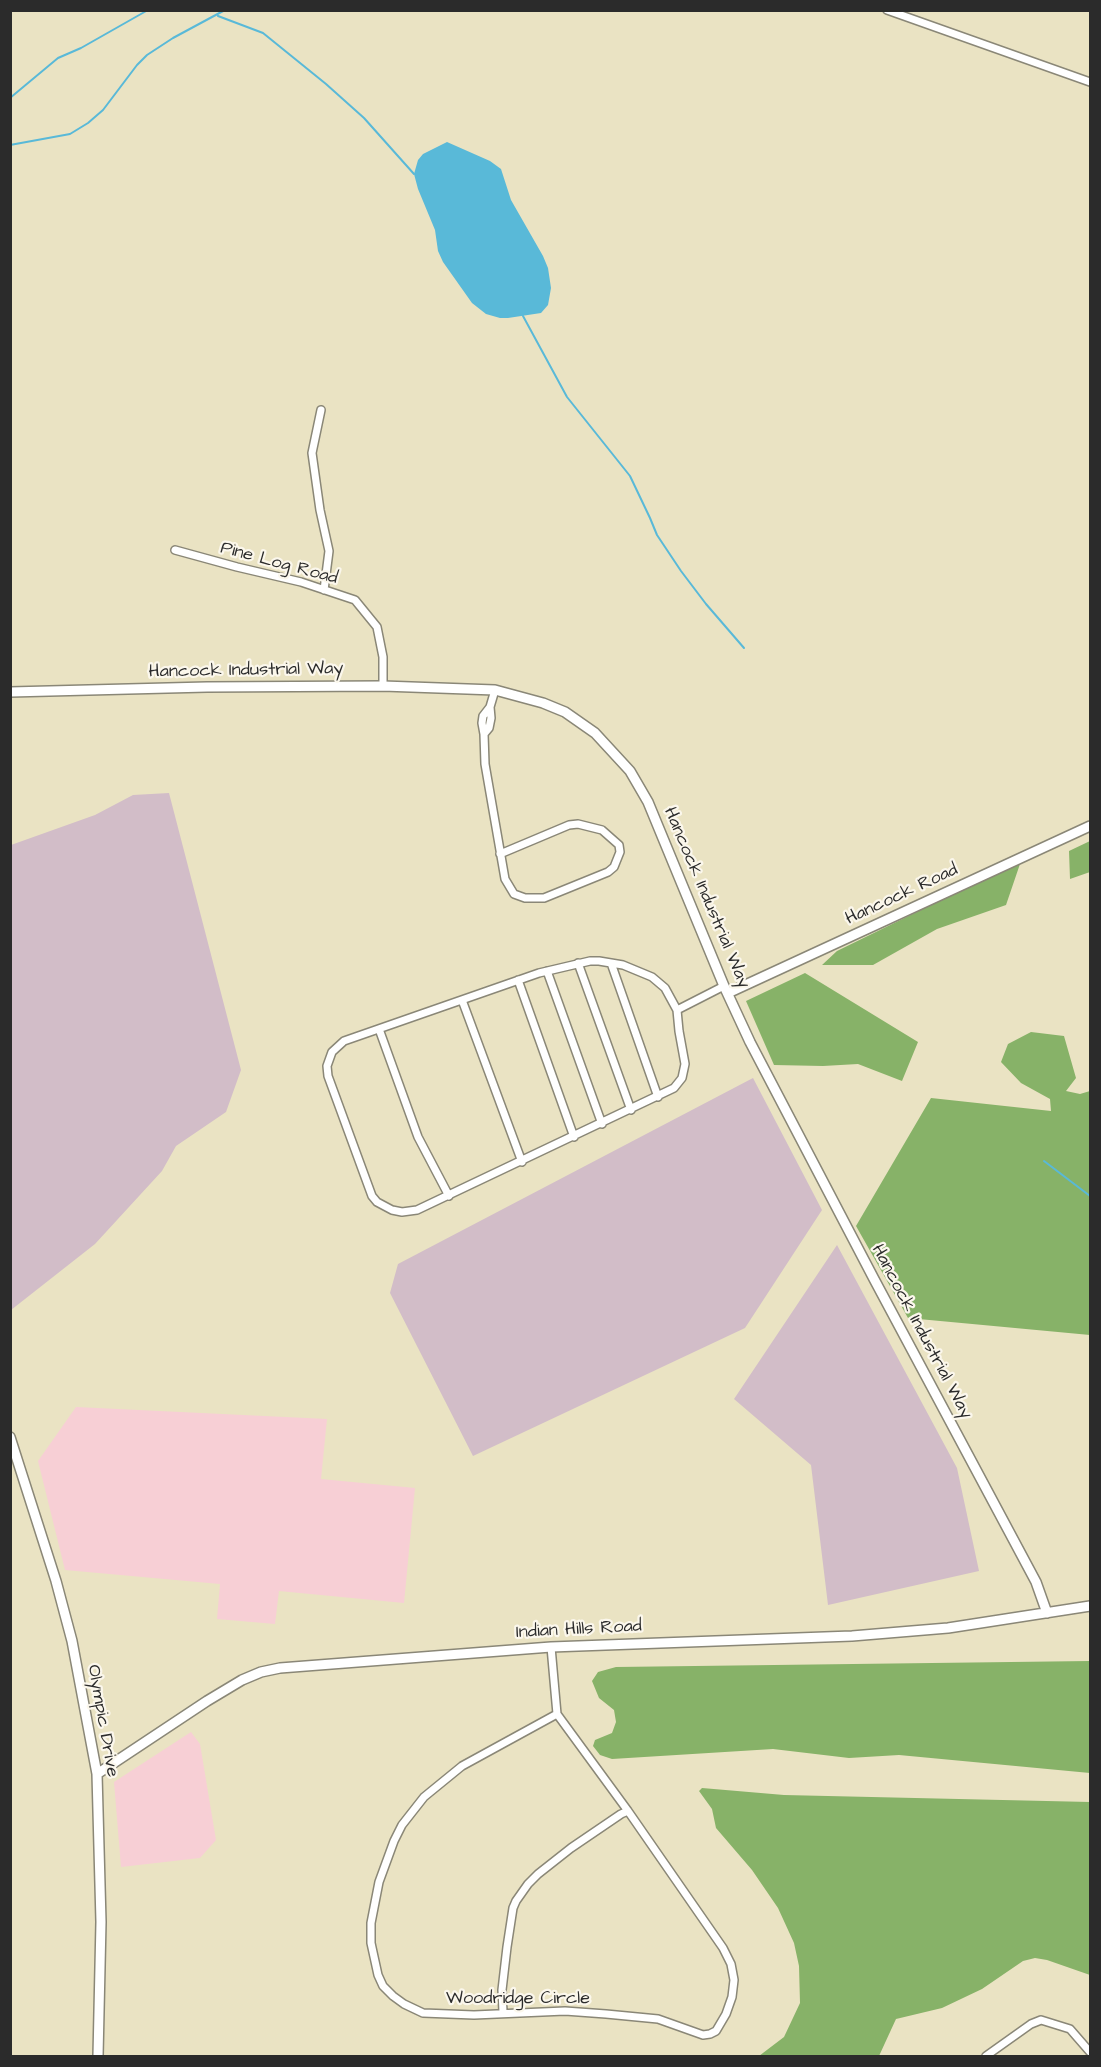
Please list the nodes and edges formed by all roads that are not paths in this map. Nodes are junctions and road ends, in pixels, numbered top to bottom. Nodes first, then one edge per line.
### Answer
1 (887, 10) edge
2 (1090, 82) edge
3 (321, 410) dead end
4 (175, 550) dead end
5 (324, 590) junction
6 (383, 686) junction
7 (495, 690) junction
8 (10, 692) edge
9 (1090, 826) edge
10 (500, 854) junction
11 (578, 963) junction
12 (611, 963) junction
13 (547, 971) junction
14 (518, 980) junction
15 (726, 989) junction
16 (462, 1000) junction
17 (677, 1010) junction
18 (379, 1029) junction
19 (657, 1097) junction
20 (631, 1110) junction
21 (602, 1124) junction
22 (574, 1137) junction
23 (522, 1161) junction
24 (449, 1196) junction
25 (10, 1437) edge
26 (1090, 1606) edge
27 (1047, 1613) junction
28 (551, 1647) junction
29 (556, 1714) junction
30 (97, 1774) junction
31 (628, 1811) junction
32 (503, 2012) junction
33 (1090, 2052) edge
34 (98, 2056) edge
35 (986, 2056) edge

1 - 2 street
3 - 5 street
4 - 5 street, Pine Log Road
5 - 6 street, Pine Log Road
6 - 7 street, Hancock Industrial Way
6 - 8 street, Hancock Industrial Way
7 - 10 street
7 - 15 street, Hancock Industrial Way
9 - 15 street, Hancock Road
10 - 10 street
11 - 12 street
11 - 13 street
11 - 20 street
12 - 17 street
12 - 19 street
13 - 14 street
13 - 21 street
14 - 16 street
14 - 22 street
15 - 17 street
15 - 27 street, Hancock Industrial Way
16 - 18 street
16 - 23 street
17 - 19 street
18 - 24 street
18 - 24 street
19 - 20 street
20 - 21 street
21 - 22 street
22 - 23 street
23 - 24 street
25 - 30 street, Olympic Drive
26 - 27 street, Indian Hills Road
27 - 28 street, Indian Hills Road
28 - 29 street
28 - 30 street, Indian Hills Road
29 - 31 street, Woodridge Circle
29 - 32 street, Woodridge Circle
30 - 34 street, Olympic Drive
31 - 32 street
31 - 32 street, Woodridge Circle
33 - 35 street

